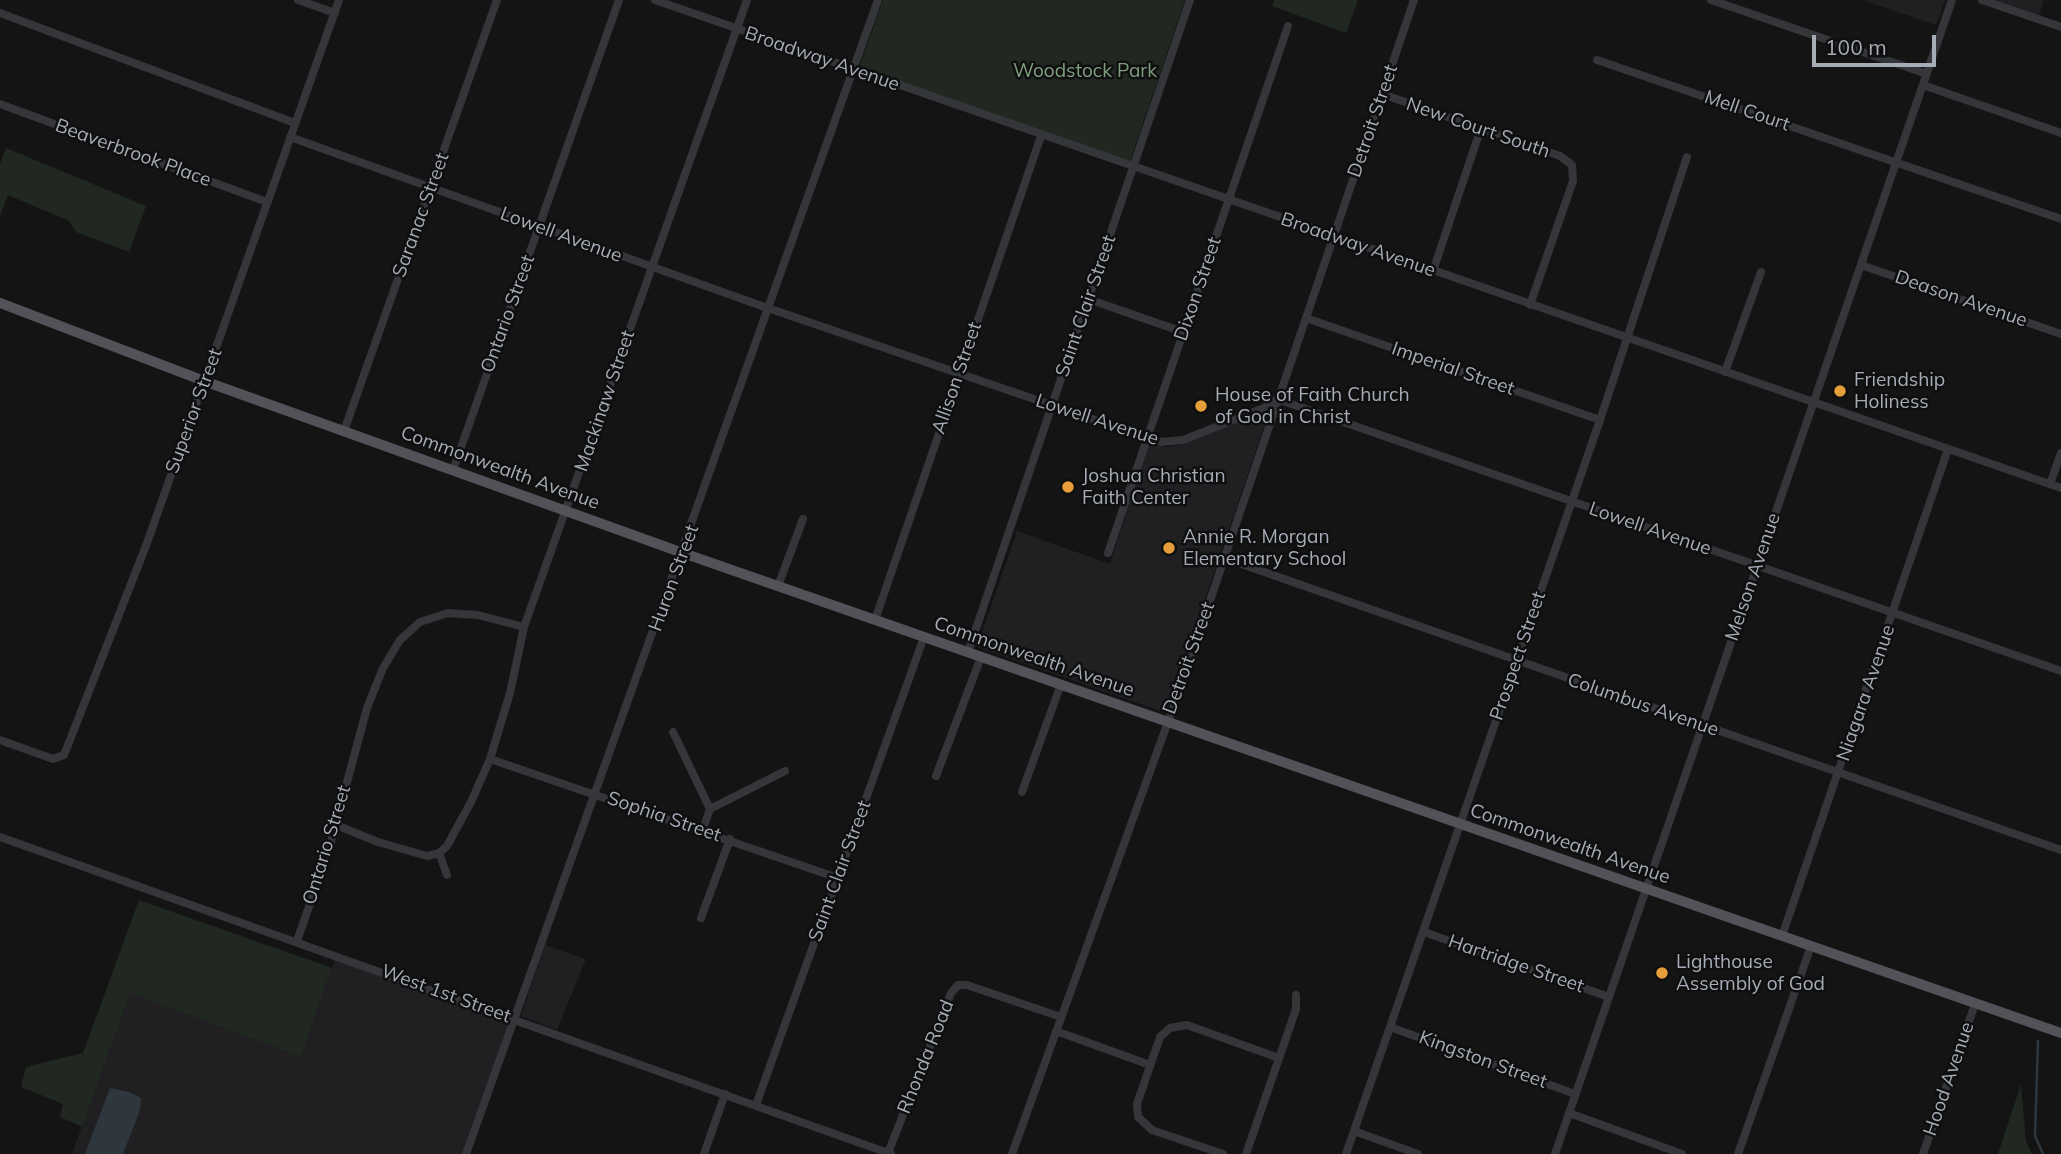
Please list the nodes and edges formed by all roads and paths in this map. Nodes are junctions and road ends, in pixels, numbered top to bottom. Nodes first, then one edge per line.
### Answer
1 (298, 0) edge
2 (339, 0) edge
3 (497, 0) edge
4 (619, 0) edge
5 (655, 0) edge
6 (747, 0) edge
7 (878, 0) edge
8 (1190, 0) edge
9 (1415, 0) edge
10 (1711, 0) edge
11 (1952, 0) edge
12 (1982, 0) edge
13 (0, 13) edge
14 (335, 13) junction
15 (1288, 26) dead end
16 (2061, 27) edge
17 (736, 29) junction
18 (1597, 60) dead end
19 (854, 70) junction
20 (1927, 74) junction
21 (1923, 85) junction
22 (1382, 94) junction
23 (0, 104) edge
24 (295, 122) junction
25 (1480, 128) junction
26 (2061, 133) edge
27 (1041, 136) junction
28 (290, 137) junction
29 (1687, 157) dead end
30 (1896, 162) junction
31 (1133, 167) junction
32 (430, 188) junction
33 (1229, 200) junction
34 (267, 202) junction
35 (2061, 219) edge
36 (539, 227) junction
37 (1334, 237) junction
38 (1861, 265) junction
39 (652, 267) junction
40 (1433, 271) junction
41 (1760, 272) dead end
42 (1088, 299) junction
43 (0, 303) edge
44 (1530, 305) junction
45 (769, 308) junction
46 (1306, 318) junction
47 (1183, 332) junction
48 (2061, 334) edge
49 (1627, 338) junction
50 (1725, 372) junction
51 (958, 374) junction
52 (204, 381) junction
53 (1277, 399) junction
54 (1814, 402) junction
55 (1052, 406) junction
56 (1600, 420) junction
57 (344, 431) junction
58 (1148, 438) junction
59 (1948, 449) junction
60 (2061, 453) edge
61 (453, 470) junction
62 (2050, 485) junction
63 (2061, 488) edge
64 (1571, 501) junction
65 (567, 510) junction
66 (803, 519) dead end
67 (683, 553) junction
68 (1108, 553) dead end
69 (1224, 558) junction
70 (1757, 567) junction
71 (778, 586) junction
72 (1893, 613) junction
73 (875, 620) junction
74 (524, 627) junction
75 (924, 637) junction
76 (968, 652) junction
77 (981, 657) junction
78 (1516, 660) junction
79 (2061, 671) edge
80 (1060, 684) junction
81 (1166, 722) junction
82 (1702, 726) junction
83 (673, 732) dead end
84 (0, 740) edge
85 (490, 759) junction
86 (785, 771) dead end
87 (1838, 773) junction
88 (936, 776) dead end
89 (1022, 792) dead end
90 (596, 793) junction
91 (710, 809) junction
92 (1461, 824) junction
93 (336, 825) junction
94 (703, 829) junction
95 (0, 837) edge
96 (730, 839) junction
97 (2061, 850) edge
98 (439, 853) junction
99 (447, 875) dead end
100 (838, 878) junction
101 (1646, 889) junction
102 (701, 918) dead end
103 (1424, 932) junction
104 (1783, 936) junction
105 (297, 941) junction
106 (1811, 946) junction
107 (1296, 995) dead end
108 (1609, 997) junction
109 (1975, 1004) junction
110 (1061, 1017) junction
111 (514, 1019) junction
112 (1390, 1027) junction
113 (1056, 1031) junction
114 (2061, 1033) edge
115 (1279, 1058) junction
116 (1150, 1065) junction
117 (725, 1094) junction
118 (1575, 1094) junction
119 (756, 1105) junction
120 (1569, 1113) junction
121 (1354, 1132) junction
122 (466, 1154) edge
123 (704, 1154) edge
124 (890, 1154) edge
125 (1012, 1154) edge
126 (1223, 1154) edge
127 (1245, 1154) edge
128 (1346, 1154) edge
129 (1418, 1154) edge
130 (1555, 1154) edge
131 (1682, 1154) edge
132 (1738, 1154) edge
133 (1923, 1154) edge

1 - 14 street
2 - 14 street, Superior Street
3 - 32 street, Saranac Street
4 - 36 street, Ontario Street
5 - 17 street, Broadway Avenue
6 - 17 street, Mackinaw Street
7 - 19 street, Huron Street
8 - 31 street, Saint Clair Street
9 - 22 street, Detroit Street
10 - 20 street
11 - 20 street, Melson Avenue
12 - 16 street
13 - 24 street
14 - 24 street, Superior Street
15 - 33 street, Dixon Street
17 - 19 street, Broadway Avenue
17 - 39 street, Mackinaw Street
18 - 30 street, Mell Court
19 - 27 street, Broadway Avenue
19 - 45 street, Huron Street
20 - 21 street, Melson Avenue
21 - 26 street
21 - 30 street, Melson Avenue
22 - 25 street, New Court South
22 - 37 street, Detroit Street
23 - 34 street, Beaverbrook Place
24 - 28 street, Superior Street
25 - 40 street
25 - 44 street, New Court South
27 - 31 street, Broadway Avenue
27 - 51 street, Allison Street
28 - 32 street, Lowell Avenue
28 - 34 street, Superior Street
29 - 49 street, Prospect Street
30 - 35 street, Mell Court
30 - 38 street, Melson Avenue
31 - 33 street, Broadway Avenue
31 - 42 street, Saint Clair Street
32 - 36 street, Lowell Avenue
32 - 57 street, Saranac Street
33 - 37 street, Broadway Avenue
33 - 47 street, Dixon Street
34 - 52 street, Superior Street
36 - 39 street, Lowell Avenue
36 - 61 street, Ontario Street
37 - 40 street, Broadway Avenue
37 - 46 street, Detroit Street
38 - 48 street, Deason Avenue
38 - 54 street, Melson Avenue
39 - 45 street, Lowell Avenue
39 - 65 street, Mackinaw Street
40 - 44 street, Broadway Avenue
41 - 50 street
42 - 47 street
42 - 55 street, Saint Clair Street
43 - 52 main road, Commonwealth Avenue
44 - 49 street, Broadway Avenue
45 - 51 street, Lowell Avenue
45 - 67 street, Huron Street
46 - 53 street, Detroit Street
46 - 56 street, Imperial Street
47 - 58 street, Dixon Street
49 - 50 street, Broadway Avenue
49 - 56 street, Prospect Street
50 - 54 street, Broadway Avenue
51 - 55 street, Lowell Avenue
51 - 73 street, Allison Street
52 - 57 main road, Commonwealth Avenue
52 - 84 street, Superior Street
53 - 58 street, Lowell Avenue
53 - 64 street, Lowell Avenue
53 - 69 street, Detroit Street
54 - 59 street, Broadway Avenue
54 - 70 street, Melson Avenue
55 - 58 street, Lowell Avenue
55 - 76 street, Saint Clair Street
56 - 64 street, Prospect Street
57 - 61 main road, Commonwealth Avenue
58 - 68 street, Dixon Street
59 - 62 street, Broadway Avenue
59 - 72 street, Niagara Avenue
60 - 62 street
61 - 65 main road, Commonwealth Avenue
62 - 63 street, Broadway Avenue
64 - 70 street, Lowell Avenue
64 - 78 street, Prospect Street
65 - 67 main road, Commonwealth Avenue
65 - 74 street, Mackinaw Street
66 - 71 street
67 - 71 main road, Commonwealth Avenue
67 - 90 street, Huron Street
69 - 78 street, Columbus Avenue
69 - 81 street, Detroit Street
70 - 72 street, Lowell Avenue
70 - 82 street, Melson Avenue
71 - 73 main road, Commonwealth Avenue
72 - 79 street, Lowell Avenue
72 - 87 street, Niagara Avenue
73 - 75 main road, Commonwealth Avenue
74 - 85 street, Mackinaw Street
74 - 93 street, Ontario Street
75 - 76 main road, Commonwealth Avenue
75 - 100 street, Saint Clair Street
76 - 77 main road, Commonwealth Avenue
77 - 80 main road, Commonwealth Avenue
77 - 88 street
78 - 82 street, Columbus Avenue
78 - 92 street, Prospect Street
80 - 81 main road, Commonwealth Avenue
80 - 89 street
81 - 92 main road, Commonwealth Avenue
81 - 110 street, Detroit Street
82 - 87 street, Columbus Avenue
82 - 101 street, Melson Avenue
83 - 91 street
85 - 90 street, Sophia Street
85 - 98 street, Mackinaw Street
86 - 91 street
87 - 97 street, Columbus Avenue
87 - 104 street, Niagara Avenue
90 - 94 street, Sophia Street
90 - 111 street, Huron Street
91 - 94 street
92 - 101 main road, Commonwealth Avenue
92 - 103 street, Prospect Street
93 - 98 street
93 - 105 street, Ontario Street
94 - 96 street, Sophia Street
95 - 105 street, West 1st Street
96 - 100 street, Sophia Street
96 - 102 street
98 - 99 street
100 - 119 street, Saint Clair Street
101 - 104 main road, Commonwealth Avenue
101 - 108 street, Melson Avenue
103 - 108 street, Hartridge Street
103 - 112 street, Prospect Street
104 - 106 main road, Commonwealth Avenue
105 - 111 street, West 1st Street
106 - 109 main road, Commonwealth Avenue
106 - 132 street
107 - 115 street
108 - 118 street, Melson Avenue
109 - 114 main road, Commonwealth Avenue
109 - 133 street, Hood Avenue
110 - 113 street, Detroit Street
110 - 124 street, Rhonda Road
111 - 117 street, West 1st Street
111 - 122 street, Huron Street
112 - 118 street, Kingston Street
112 - 121 street, Prospect Street
113 - 116 street
113 - 125 street, Detroit Street
115 - 116 street
115 - 127 street
116 - 126 street
117 - 119 street, West 1st Street
117 - 123 street
118 - 120 street, Melson Avenue
119 - 124 street, West 1st Street
120 - 130 street, Melson Avenue
120 - 131 street
121 - 128 street, Prospect Street
121 - 129 street

